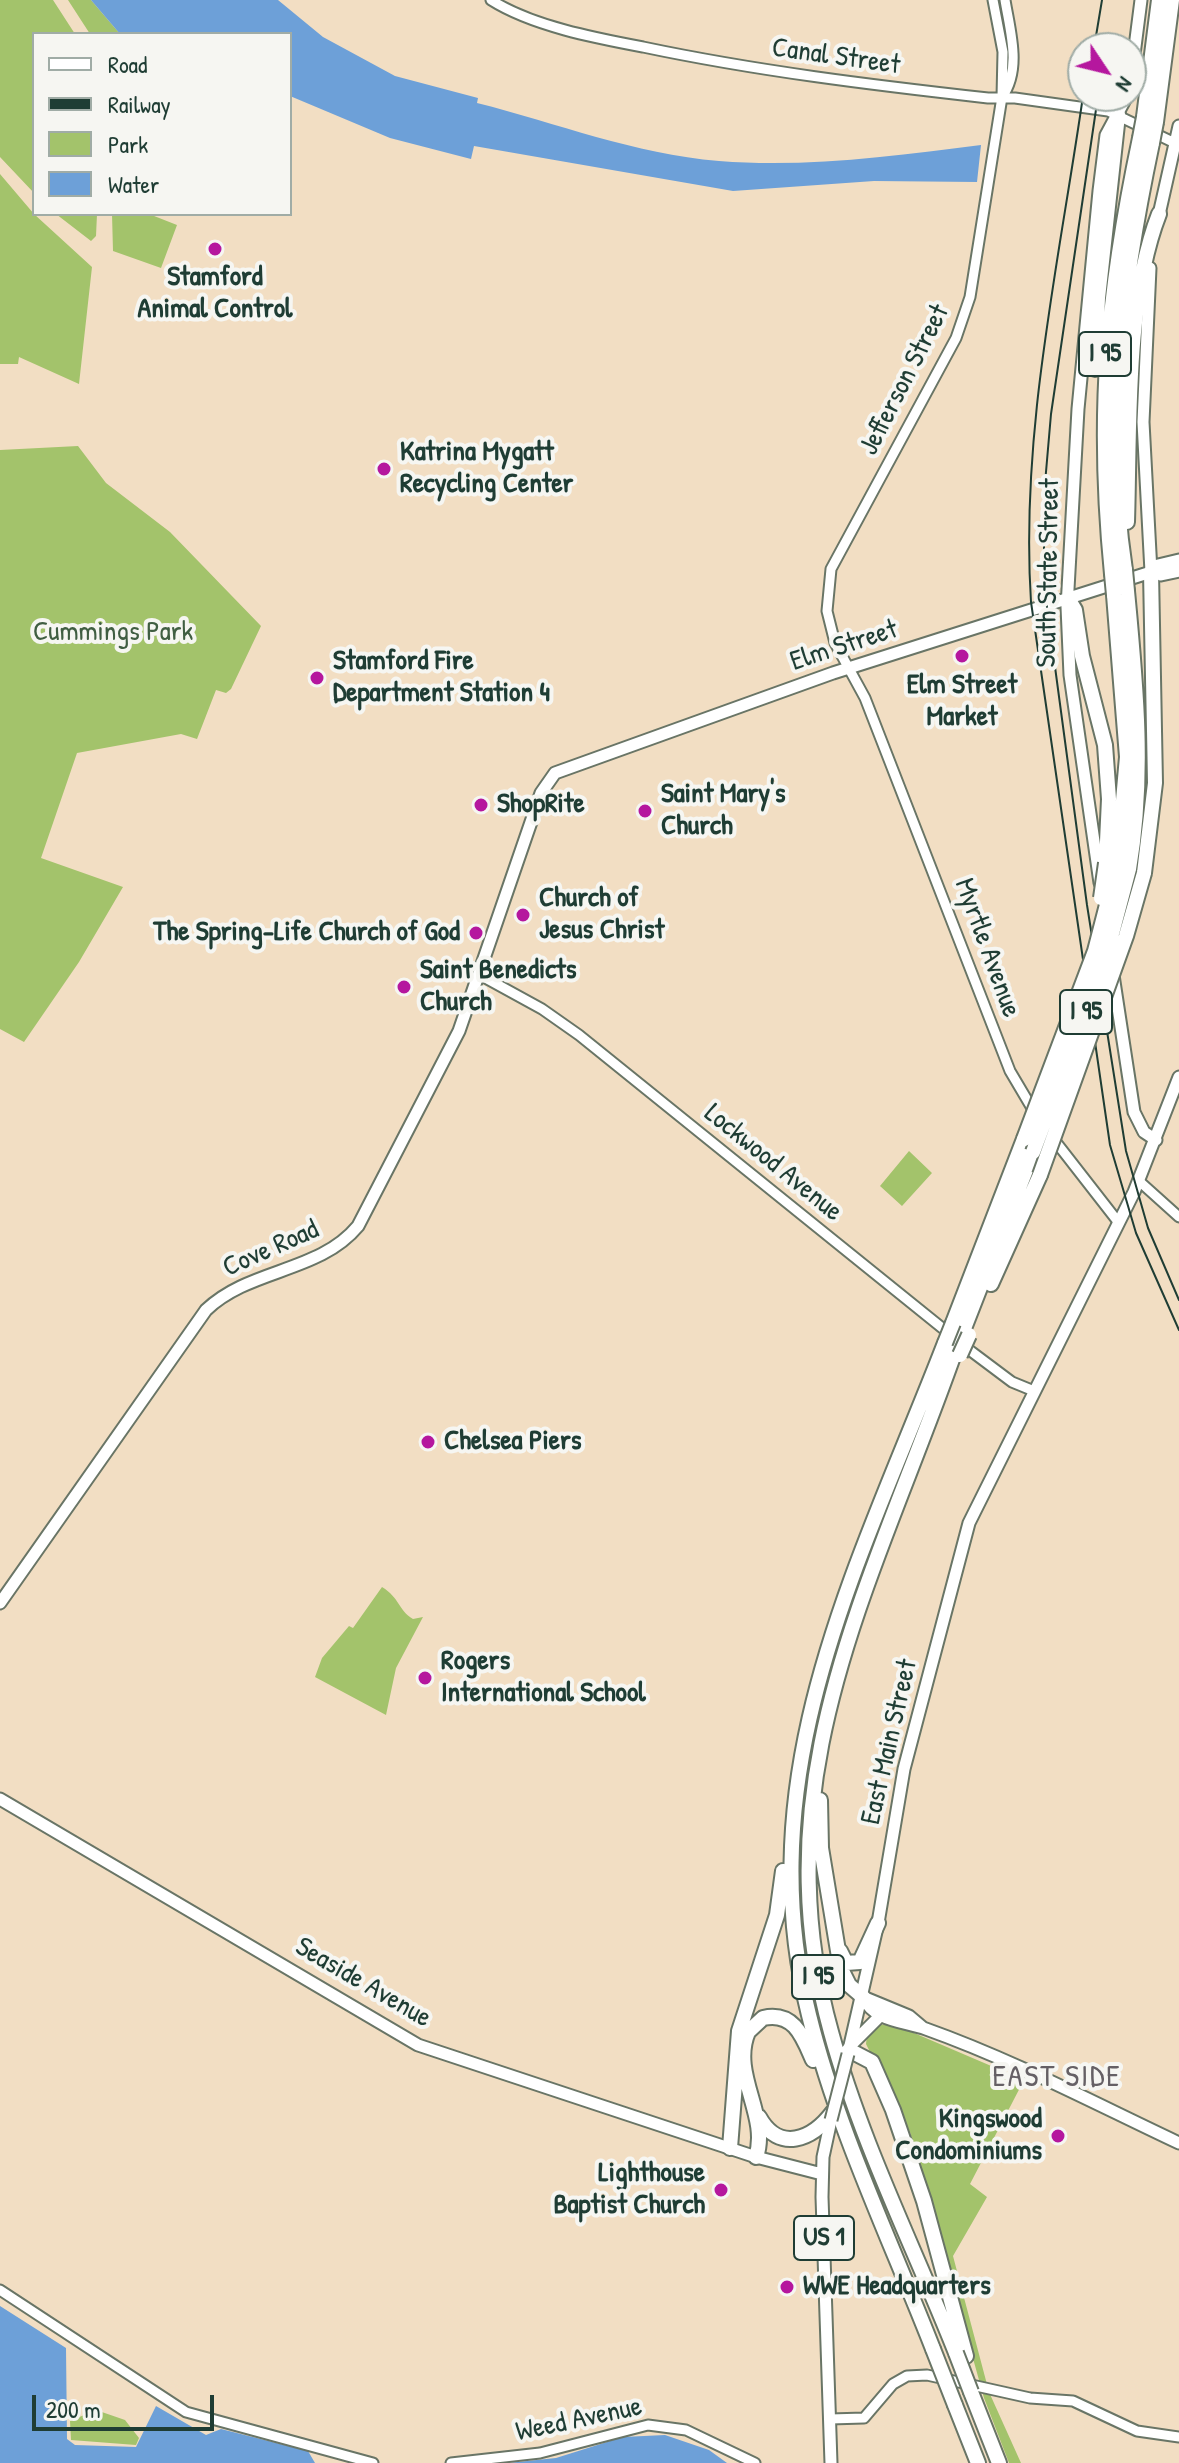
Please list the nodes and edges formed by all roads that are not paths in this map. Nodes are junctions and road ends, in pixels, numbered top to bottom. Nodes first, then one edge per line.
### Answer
1 (491, 0) edge
2 (993, 0) edge
3 (1005, 0) edge
4 (1141, 0) edge
5 (1159, 0) edge
6 (1172, 0) edge
7 (1137, 32) edge
8 (1002, 97) junction
9 (1119, 112) edge
10 (1118, 115) junction
11 (1150, 120) junction
12 (1179, 126) edge
13 (1146, 140) junction
14 (1178, 146) edge
15 (1159, 214) junction
16 (1103, 459) junction
17 (1179, 560) edge
18 (1179, 571) edge
19 (1119, 572) junction
20 (1154, 572) junction
21 (1069, 600) junction
22 (849, 668) junction
23 (555, 773) joint
24 (1124, 868) junction
25 (480, 975) junction
26 (1179, 1077) edge
27 (1156, 1140) junction
28 (1028, 1146) junction
29 (1139, 1181) junction
30 (1179, 1217) edge
31 (1119, 1223) junction
32 (1005, 1224) junction
33 (997, 1242) junction
34 (961, 1330) junction
35 (953, 1350) junction
36 (1034, 1391) junction
37 (0, 1603) edge
38 (826, 1711) junction
39 (0, 1799) edge
40 (792, 1815) junction
41 (832, 1917) junction
42 (878, 1923) junction
43 (863, 1997) junction
44 (880, 2016) junction
45 (907, 2020) junction
46 (849, 2050) junction
47 (748, 2090) junction
48 (832, 2116) junction
49 (1179, 2143) edge
50 (730, 2148) junction
51 (756, 2157) junction
52 (822, 2174) junction
53 (872, 2192) junction
54 (0, 2290) edge
55 (961, 2354) junction
56 (830, 2419) junction
57 (1179, 2437) edge
58 (373, 2463) edge
59 (451, 2463) edge
60 (755, 2463) edge
61 (831, 2463) edge
62 (978, 2463) edge
63 (999, 2463) edge

1 - 8 street, Canal Street
2 - 8 street
3 - 8 street
4 - 7 main road
5 - 11 highway, I 95
6 - 11 highway, I 95
8 - 10 street, Canal Street
8 - 22 street, Jefferson Street
9 - 10 main road, South State Street
10 - 14 street, Canal Street
10 - 16 highway
10 - 21 main road, South State Street
11 - 13 highway, I 95, bridge
12 - 14 main road
13 - 16 highway, I 95
13 - 19 highway, I 95
14 - 15 main road
15 - 19 highway
15 - 20 main road
16 - 19 highway, I 95
17 - 20 main road
18 - 20 main road
19 - 24 highway, I 95, bridge
20 - 21 main road, Elm Street
20 - 24 highway
21 - 22 main road, Elm Street
21 - 24 highway
21 - 27 main road, South State Street
22 - 23 main road, Elm Street
22 - 31 street, Myrtle Avenue
23 - 25 main road, Cove Road
24 - 28 highway, I 95, bridge
24 - 28 highway, I 95, bridge
24 - 32 highway, bridge
25 - 36 street, Lockwood Avenue
25 - 37 main road, Cove Road
26 - 27 main road, East Main Street / US 1
27 - 29 main road, East Main Street / US 1
28 - 32 highway, I 95
29 - 30 street
29 - 31 main road, East Main Street / US 1
31 - 36 main road, East Main Street / US 1
32 - 33 highway
32 - 33 highway, I 95
33 - 34 highway
33 - 34 highway, I 95
34 - 35 highway, bridge
35 - 38 highway, I 95
35 - 40 highway, I 95
36 - 42 main road, East Main Street / US 1
38 - 41 highway
38 - 55 highway, I 95
39 - 50 main road, Seaside Avenue
40 - 50 highway
40 - 53 highway, I 95
41 - 42 highway
41 - 43 highway
42 - 43 main road, East Main Street / US 1
43 - 44 main road
43 - 45 main road
43 - 46 main road, East Main Street / US 1
44 - 45 main road
44 - 46 main road
45 - 49 main road
46 - 48 main road, East Main Street / US 1, bridge
46 - 55 highway
47 - 48 highway
47 - 51 highway
47 - 53 highway
48 - 52 main road, East Main Street / US 1
50 - 51 main road, Seaside Avenue
51 - 52 main road, Seaside Avenue
52 - 56 main road, East Main Street / US 1
53 - 62 highway, I 95, bridge
54 - 58 street
55 - 63 highway, bridge
56 - 57 street
56 - 61 main road, East Main Street / US 1
59 - 60 street, Weed Avenue

